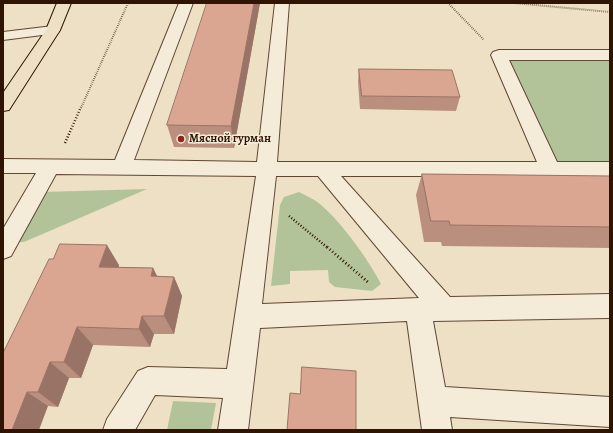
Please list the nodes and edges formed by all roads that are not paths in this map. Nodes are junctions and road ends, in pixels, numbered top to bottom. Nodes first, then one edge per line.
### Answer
1 (64, 3) edge
2 (186, 3) edge
3 (282, 3) edge
4 (53, 30) junction
5 (3, 36) edge
6 (610, 55) edge
7 (3, 106) edge
8 (3, 166) edge
9 (50, 167) junction
10 (122, 167) junction
11 (267, 169) junction
12 (323, 169) junction
13 (550, 169) junction
14 (610, 169) edge
15 (3, 250) edge
16 (610, 306) edge
17 (420, 310) junction
18 (248, 317) junction
19 (239, 384) junction
20 (432, 401) junction
21 (610, 412) edge
22 (118, 430) edge
23 (233, 430) edge
24 (437, 430) edge

1 - 4 main road
2 - 10 street
3 - 11 street
4 - 5 street
4 - 7 main road
6 - 13 street
8 - 9 street
9 - 10 street
9 - 15 street
10 - 11 street
11 - 12 street
11 - 18 street
12 - 13 street
12 - 17 street
13 - 14 street
16 - 17 street
17 - 18 street
17 - 20 street
18 - 19 street
19 - 22 street
19 - 23 street
20 - 21 street
20 - 24 street

